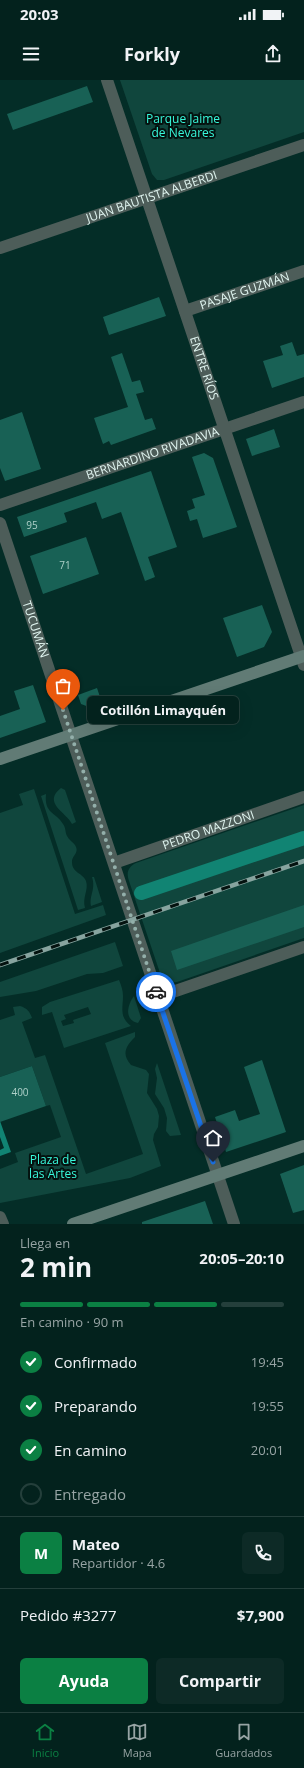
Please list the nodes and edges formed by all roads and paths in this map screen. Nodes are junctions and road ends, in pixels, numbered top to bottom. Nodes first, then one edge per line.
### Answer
1 (107, 80) edge
2 (304, 145) edge
3 (147, 198) junction
4 (0, 248) edge
5 (304, 271) edge
6 (185, 311) junction
7 (304, 402) edge
8 (224, 428) junction
9 (0, 505) edge
10 (0, 523) edge
11 (303, 659) edge
12 (71, 735) junction
13 (0, 759) edge
14 (304, 797) edge
15 (114, 863) junction
16 (304, 947) edge
17 (158, 997) junction
18 (304, 1146) edge
19 (217, 1175) junction
20 (0, 1217) edge
21 (3, 1224) edge
22 (73, 1224) edge
23 (234, 1224) edge

1 - 3 street, ENTRE RÍOS
2 - 3 street, JUAN BAUTISTA ALBERDI
3 - 4 street, JUAN BAUTISTA ALBERDI
3 - 6 street, ENTRE RÍOS
5 - 6 street, PASAJE GUZMÁN
6 - 8 street, ENTRE RÍOS
7 - 8 street, BERNARDINO RIVADAVIA
8 - 9 street, BERNARDINO RIVADAVIA
8 - 11 street, ENTRE RÍOS
10 - 12 street, TUCUMÁN
11 - 12 main road
12 - 13 main road
12 - 15 street, TUCUMÁN
14 - 15 street, PEDRO MAZZONI
15 - 17 street, TUCUMÁN
16 - 17 street
17 - 19 street, TUCUMÁN
18 - 19 main road
19 - 22 main road
19 - 23 street, TUCUMÁN
20 - 21 street

